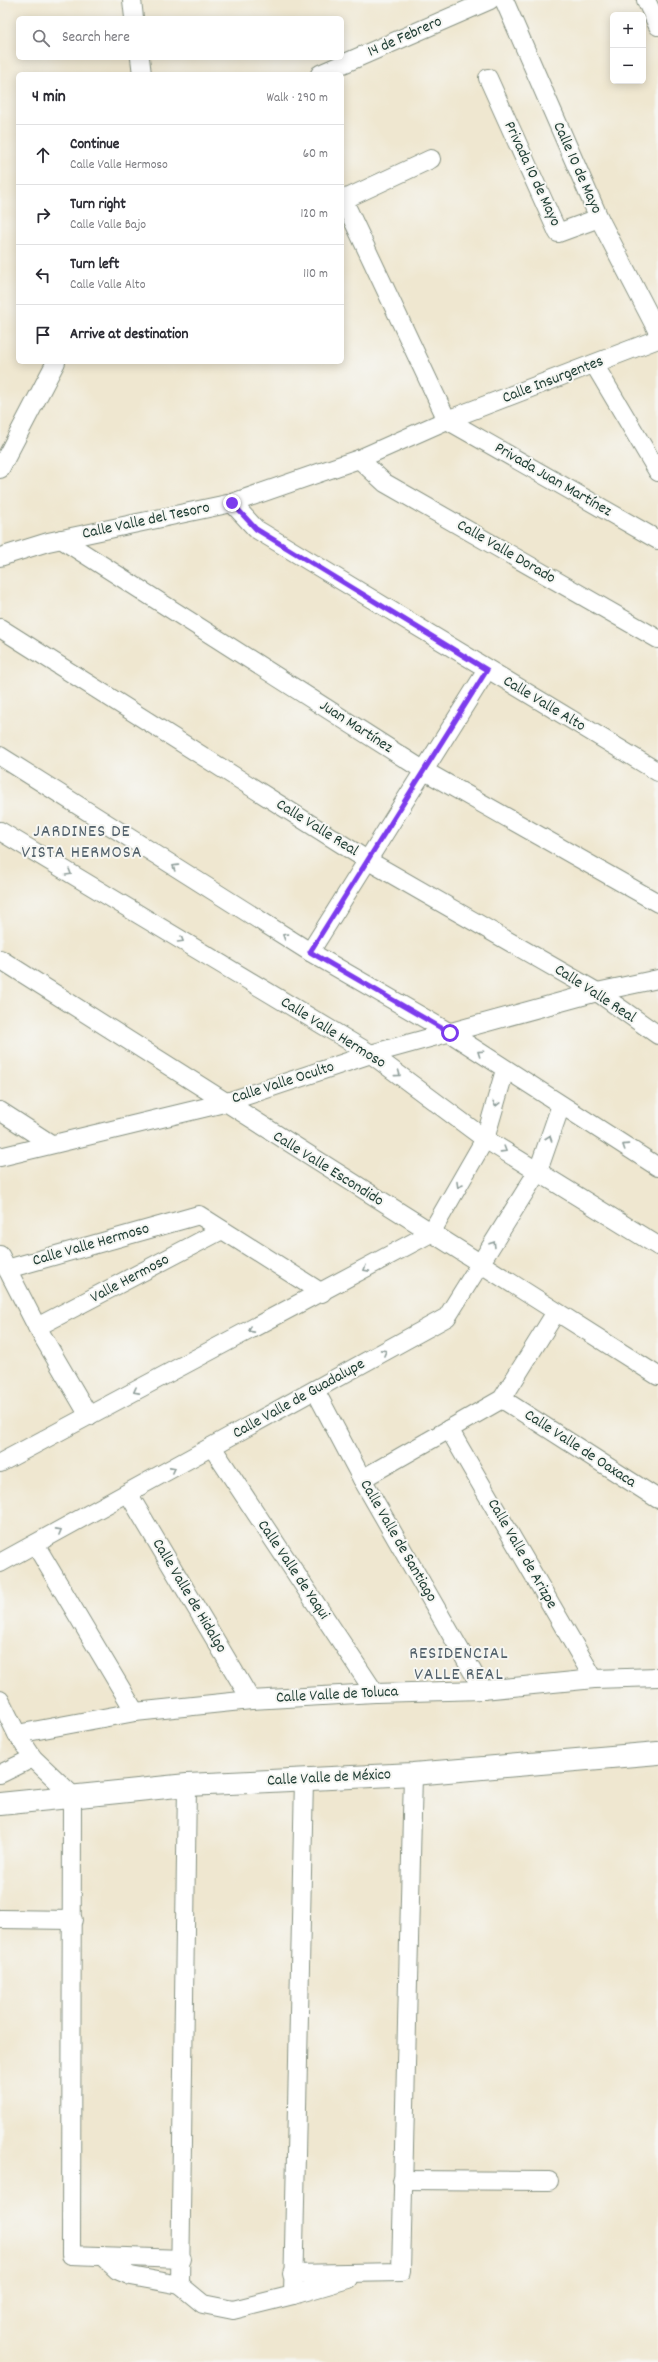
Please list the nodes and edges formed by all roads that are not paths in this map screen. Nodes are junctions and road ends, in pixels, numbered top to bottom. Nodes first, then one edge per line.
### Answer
1 (132, 0) edge
2 (490, 0) edge
3 (504, 0) edge
4 (646, 0) edge
5 (134, 16) edge
6 (658, 26) edge
7 (140, 60) edge
8 (142, 72) edge
9 (325, 72) edge
10 (488, 78) dead end
11 (430, 159) dead end
12 (344, 198) edge
13 (344, 200) edge
14 (598, 218) junction
15 (658, 332) edge
16 (658, 339) edge
17 (55, 364) edge
18 (594, 364) junction
19 (447, 420) junction
20 (359, 459) junction
21 (0, 469) edge
22 (658, 472) edge
23 (232, 503) junction
24 (61, 539) junction
25 (658, 540) edge
26 (0, 557) edge
27 (0, 628) edge
28 (658, 639) edge
29 (487, 670) junction
30 (0, 756) edge
31 (423, 770) junction
32 (658, 772) edge
33 (0, 831) edge
34 (367, 860) junction
35 (658, 903) edge
36 (310, 952) junction
37 (0, 959) edge
38 (658, 979) edge
39 (597, 992) junction
40 (450, 1033) junction
41 (658, 1036) edge
42 (371, 1054) junction
43 (505, 1070) junction
44 (224, 1103) junction
45 (561, 1105) junction
46 (0, 1111) edge
47 (485, 1139) junction
48 (51, 1144) junction
49 (0, 1157) edge
50 (658, 1167) edge
51 (538, 1172) junction
52 (222, 1230) junction
53 (430, 1233) junction
54 (658, 1246) edge
55 (4, 1262) edge
56 (481, 1264) junction
57 (322, 1293) junction
58 (556, 1312) junction
59 (37, 1328) junction
60 (658, 1376) edge
61 (315, 1390) junction
62 (502, 1399) junction
63 (89, 1416) junction
64 (449, 1429) junction
65 (212, 1447) junction
66 (2, 1457) edge
67 (362, 1479) junction
68 (128, 1493) junction
69 (658, 1499) edge
70 (35, 1544) junction
71 (0, 1563) edge
72 (658, 1677) edge
73 (594, 1679) junction
74 (483, 1690) junction
75 (374, 1693) junction
76 (0, 1700) edge
77 (251, 1700) junction
78 (135, 1712) junction
79 (18, 1734) junction
80 (658, 1753) edge
81 (33, 1758) junction
82 (0, 1774) edge
83 (413, 1774) junction
84 (304, 1779) junction
85 (188, 1785) junction
86 (72, 1795) junction
87 (0, 1804) edge
88 (0, 1919) edge
89 (73, 1920) junction
90 (402, 2180) junction
91 (549, 2181) dead end
92 (102, 2256) junction
93 (182, 2259) junction
94 (370, 2273) junction
95 (292, 2274) junction
96 (180, 2285) junction
97 (293, 2295) junction

1 - 5 street
2 - 9 street, 14 de Febrero
3 - 14 street, Calle 10 de Mayo
4 - 6 street
7 - 8 street
10 - 14 street, Privada 10 de Mayo
11 - 12 street
13 - 19 street
14 - 15 street, Calle 10 de Mayo
16 - 18 street, Calle Insurgentes
17 - 21 street
18 - 19 street, Calle Insurgentes
18 - 22 street
19 - 20 street, Calle Valle del Tesoro
19 - 25 street, Privada Juan Martínez
20 - 23 street, Calle Valle del Tesoro
20 - 28 street, Calle Valle Dorado
23 - 24 street, Calle Valle del Tesoro
23 - 29 street, Calle Valle Alto
24 - 26 street, Calle Valle del Tesoro
24 - 31 street, Juan Martínez
27 - 34 street, Calle Valle Real
29 - 31 street
29 - 32 street, Calle Valle Alto
36 -> 30 street
31 - 34 street
31 - 35 street, Juan Martínez
33 -> 42 street, Calle Valle Hermoso
34 - 36 street
34 - 39 street, Calle Valle Real
36 - 40 street
37 - 44 street, Calle Valle Escondido
38 - 39 street, Calle Valle Oculto
39 - 40 street, Calle Valle Oculto
39 - 41 street, Calle Valle Real
40 - 42 street, Calle Valle Oculto
43 -> 40 street
42 - 44 street, Calle Valle Oculto
42 -> 47 street, Calle Valle Hermoso
43 - 45 street
43 -> 47 street
44 - 48 street, Calle Valle Oculto
44 - 53 street, Calle Valle Escondido
50 -> 45 street
51 -> 45 street, Calle Valle de Guadalupe
46 - 48 street
47 -> 51 street, Calle Valle Hermoso
47 -> 53 street
48 - 49 street, Calle Valle Oculto
51 - 54 street, Calle Valle Hermoso
56 -> 51 street, Calle Valle de Guadalupe
52 - 55 street, Calle Valle Hermoso
52 - 57 street
52 - 59 street, Valle Hermoso
53 - 56 street, Calle Valle Escondido
53 -> 57 street
55 - 59 street
56 - 58 street, Calle Valle Escondido
61 -> 56 street, Calle Valle de Guadalupe
57 -> 63 street
58 - 60 street, Calle Valle Escondido
58 - 62 street
59 - 63 street
61 - 65 street, Calle Valle de Guadalupe
61 - 67 street, Calle Valle de Santiago
62 - 64 street
62 - 69 street, Calle Valle de Oaxaca
63 - 66 street
64 - 67 street
64 - 73 street, Calle Valle de Arizpe
68 -> 65 street, Calle Valle de Guadalupe
65 - 75 street, Calle Valle de Yaqui
67 - 74 street, Calle Valle de Santiago
70 -> 68 street, Calle Valle de Guadalupe
68 - 77 street, Calle Valle de Hidalgo
70 - 71 street, Calle Valle de Guadalupe
70 - 78 street
72 - 73 street, Calle Valle de Toluca
73 - 74 street, Calle Valle de Toluca
74 - 75 street, Calle Valle de Toluca
75 - 77 street, Calle Valle de Toluca
76 - 79 street
77 - 78 street, Calle Valle de Toluca
78 - 79 street, Calle Valle de Toluca
79 - 81 street
80 - 83 street, Calle Valle de México
81 - 82 street
81 - 86 street
83 - 84 street, Calle Valle de México
83 - 90 street
84 - 85 street, Calle Valle de México
84 - 95 street
85 - 86 street, Calle Valle de México
85 - 93 street
86 - 87 street, Calle Valle de México
86 - 89 street
88 - 89 street
89 - 92 street
90 - 91 street
90 - 94 street
92 - 93 street
92 - 96 street
93 - 96 street
94 - 95 street
94 - 97 street
95 - 97 street
96 - 97 street

